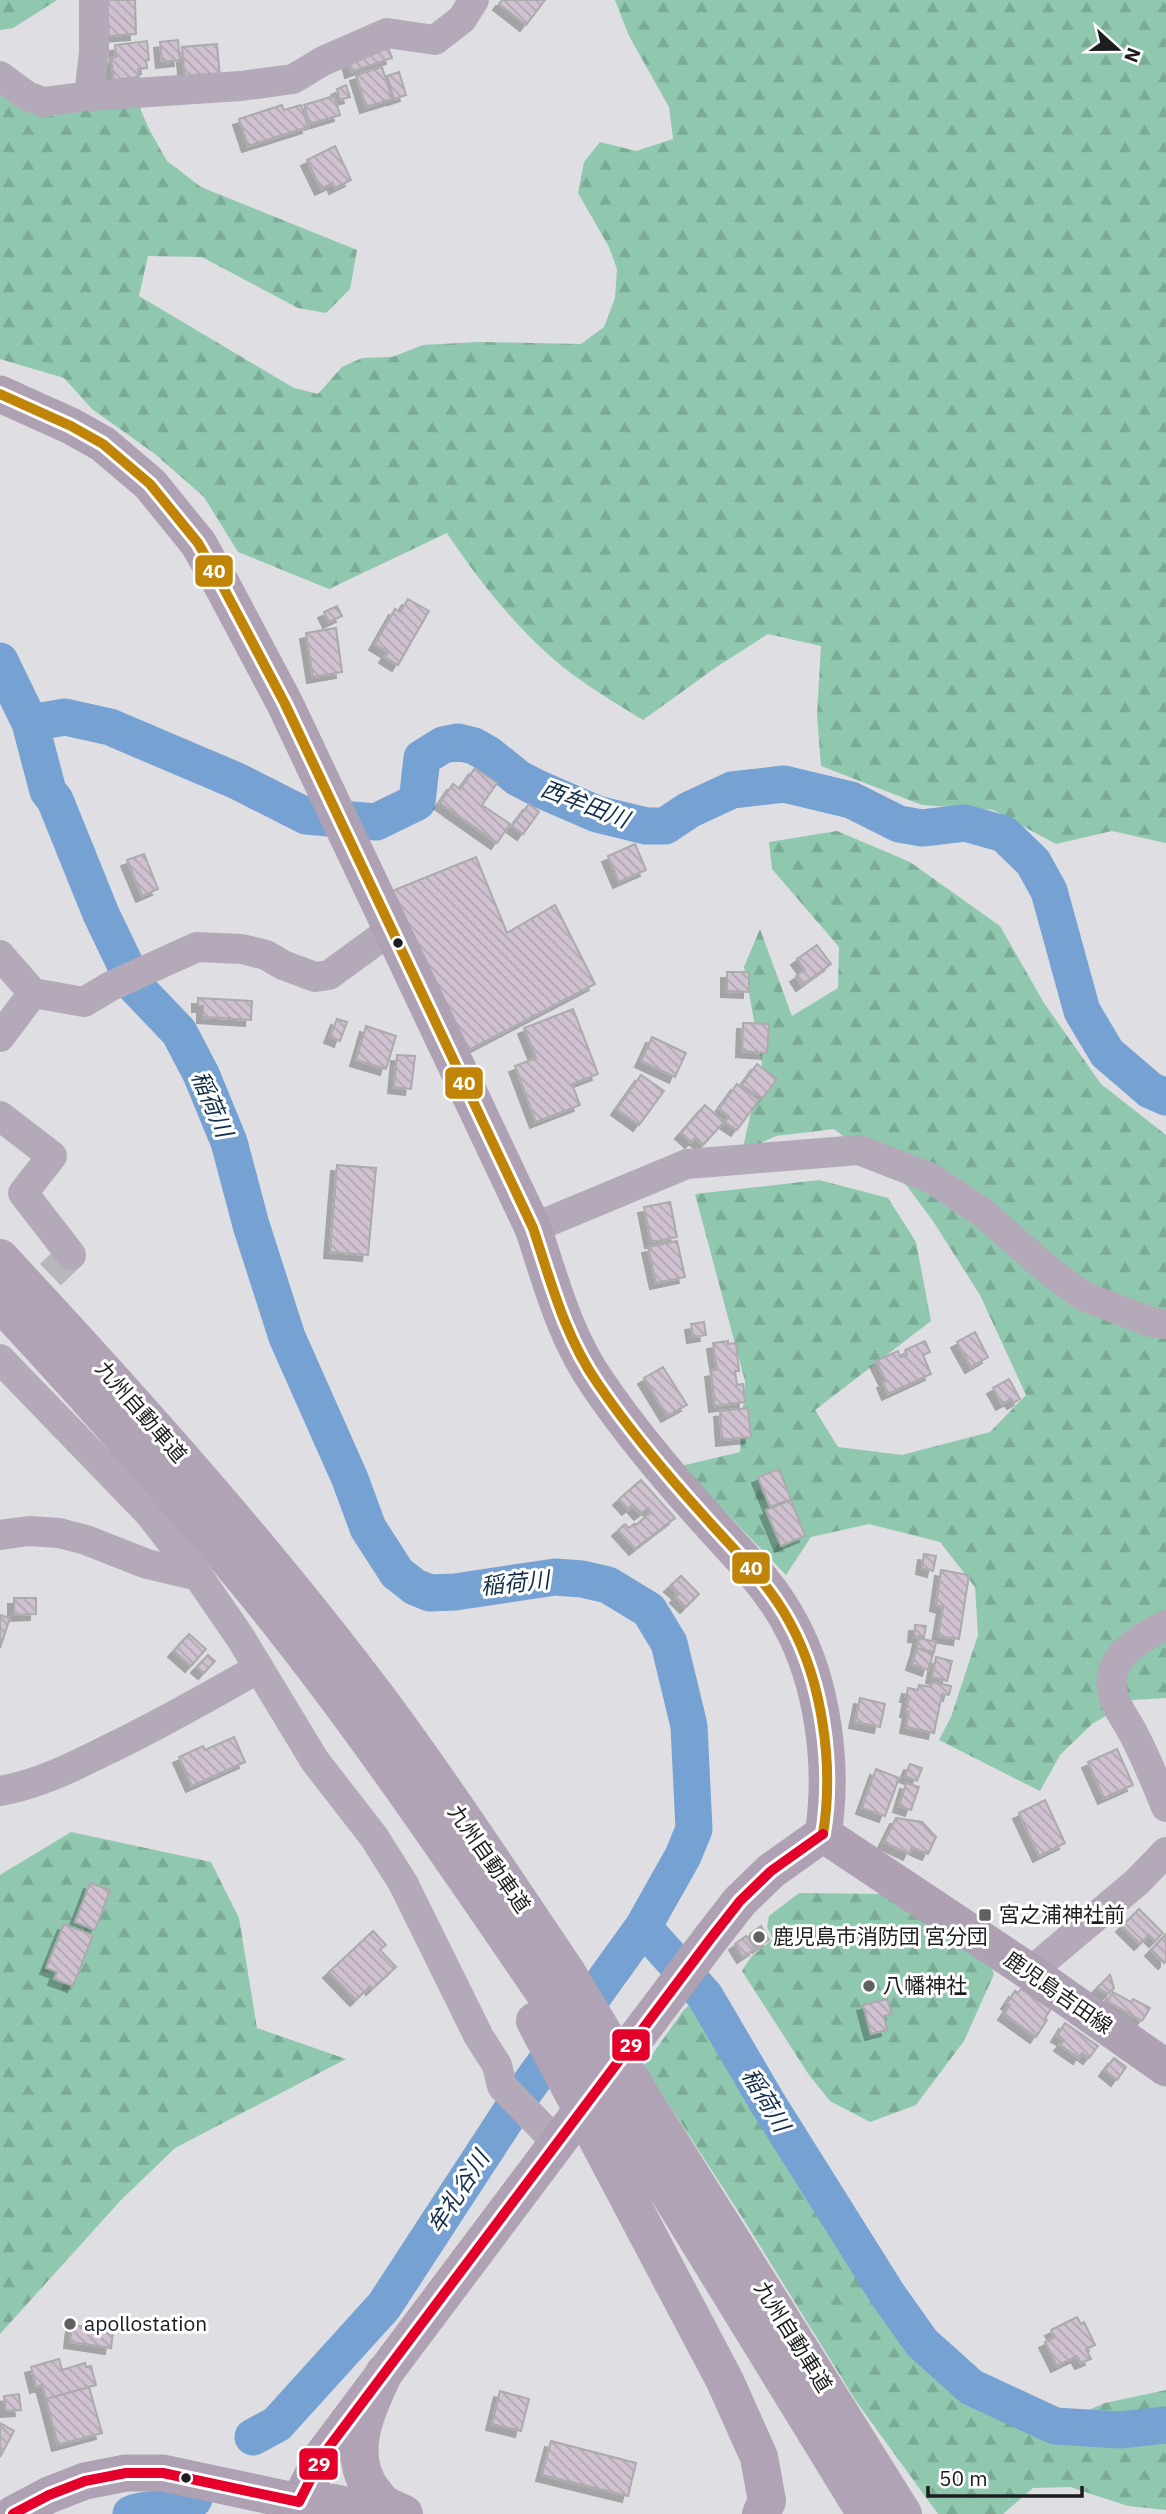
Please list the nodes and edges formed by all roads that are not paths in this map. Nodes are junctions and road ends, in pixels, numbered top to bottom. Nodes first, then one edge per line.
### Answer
1 (94, 0) edge
2 (474, 0) edge
3 (0, 76) edge
4 (89, 96) junction
5 (0, 394) edge
6 (392, 929) junction
7 (0, 955) edge
8 (33, 992) junction
9 (0, 1037) edge
10 (0, 1116) edge
11 (533, 1228) junction
12 (71, 1255) dead end
13 (0, 1258) edge
14 (0, 1301) edge
15 (1166, 1324) edge
16 (0, 1359) edge
17 (0, 1535) edge
18 (198, 1576) junction
19 (1166, 1625) edge
20 (259, 1668) junction
21 (0, 1791) edge
22 (1166, 1807) edge
23 (823, 1834) junction
24 (1166, 1852) edge
25 (1030, 1972) junction
26 (550, 1997) junction
27 (1166, 2068) edge
28 (629, 2102) junction
29 (558, 2144) junction
30 (780, 2315) junction
31 (384, 2373) junction
32 (305, 2510) edge
33 (13, 2514) edge
34 (382, 2514) edge
35 (404, 2514) edge
36 (761, 2514) edge
37 (866, 2514) edge
38 (903, 2514) edge
39 (925, 2514) edge

1 - 4 street
2 - 4 street
3 - 4 street
5 - 6 main road
6 - 8 street
6 - 11 main road
7 - 8 street
8 - 9 street
10 - 12 street
11 - 15 street
11 - 23 main road
13 - 26 highway, 九州自動車道
14 - 26 highway, 九州自動車道
16 - 18 street
17 - 18 street
18 - 20 street
19 - 22 street
20 - 21 street
20 - 29 street
23 - 25 main road, 鹿児島吉田線
23 - 29 main road
24 - 25 street
25 - 27 main road, 鹿児島吉田線
26 - 28 highway, 九州自動車道, bridge
26 - 36 highway, bridge
28 - 30 highway, 九州自動車道
28 - 37 highway, 九州自動車道
29 - 31 main road
30 - 38 highway, 九州自動車道
30 - 39 highway
31 - 32 main road
31 - 35 highway
32 - 33 main road
32 - 34 highway

